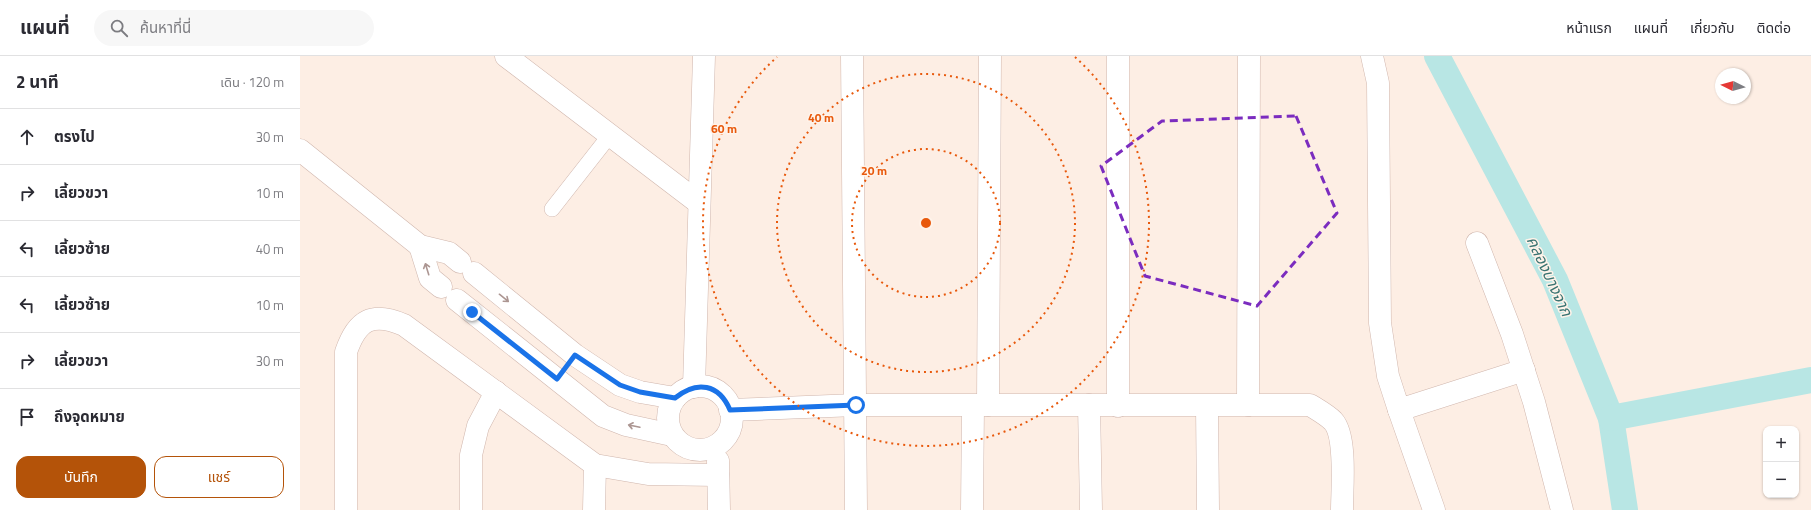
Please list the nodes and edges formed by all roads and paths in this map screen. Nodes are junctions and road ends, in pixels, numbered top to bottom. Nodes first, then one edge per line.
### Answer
1 (507, 56) edge
2 (704, 56) edge
3 (852, 56) edge
4 (990, 56) edge
5 (1118, 56) edge
6 (1249, 56) edge
7 (1372, 56) edge
8 (610, 135) junction
9 (300, 150) edge
10 (699, 203) junction
11 (552, 209) dead end
12 (1477, 243) dead end
13 (420, 246) junction
14 (575, 355) junction
15 (1524, 370) junction
16 (557, 379) junction
17 (694, 387) junction
18 (496, 392) junction
19 (675, 398) junction
20 (856, 405) junction
21 (980, 405) junction
22 (1089, 405) junction
23 (1248, 405) junction
24 (1118, 406) junction
25 (1207, 406) junction
26 (730, 410) junction
27 (1399, 410) junction
28 (672, 435) junction
29 (717, 446) junction
30 (595, 465) junction
31 (718, 475) junction
32 (346, 510) edge
33 (471, 510) edge
34 (594, 510) edge
35 (719, 510) edge
36 (856, 510) edge
37 (972, 510) edge
38 (1091, 510) edge
39 (1208, 510) edge
40 (1342, 510) edge
41 (1434, 510) edge
42 (1562, 510) edge

1 - 8 street
2 - 10 street
3 - 20 street
4 - 21 street
5 - 24 street
6 - 23 street
7 - 27 street
8 - 10 street
8 - 11 lane
9 - 13 street
10 - 17 street
12 - 15 street
13 -> 14 street
16 -> 13 street
14 - 16 street
14 - 19 street
15 - 27 street
15 - 42 street
28 -> 16 street
17 - 19 street
17 - 26 street
18 - 30 street
18 - 32 street
18 - 33 street
19 - 28 street
20 - 21 street
20 - 26 street
20 - 36 street
21 - 22 street
21 - 37 street
22 - 24 street
22 - 38 street
23 - 25 street
23 - 40 street
24 - 25 street
25 - 39 street
26 - 29 street
27 - 41 street
28 - 29 street
29 - 31 street
30 - 31 street
30 - 34 street
31 - 35 street

